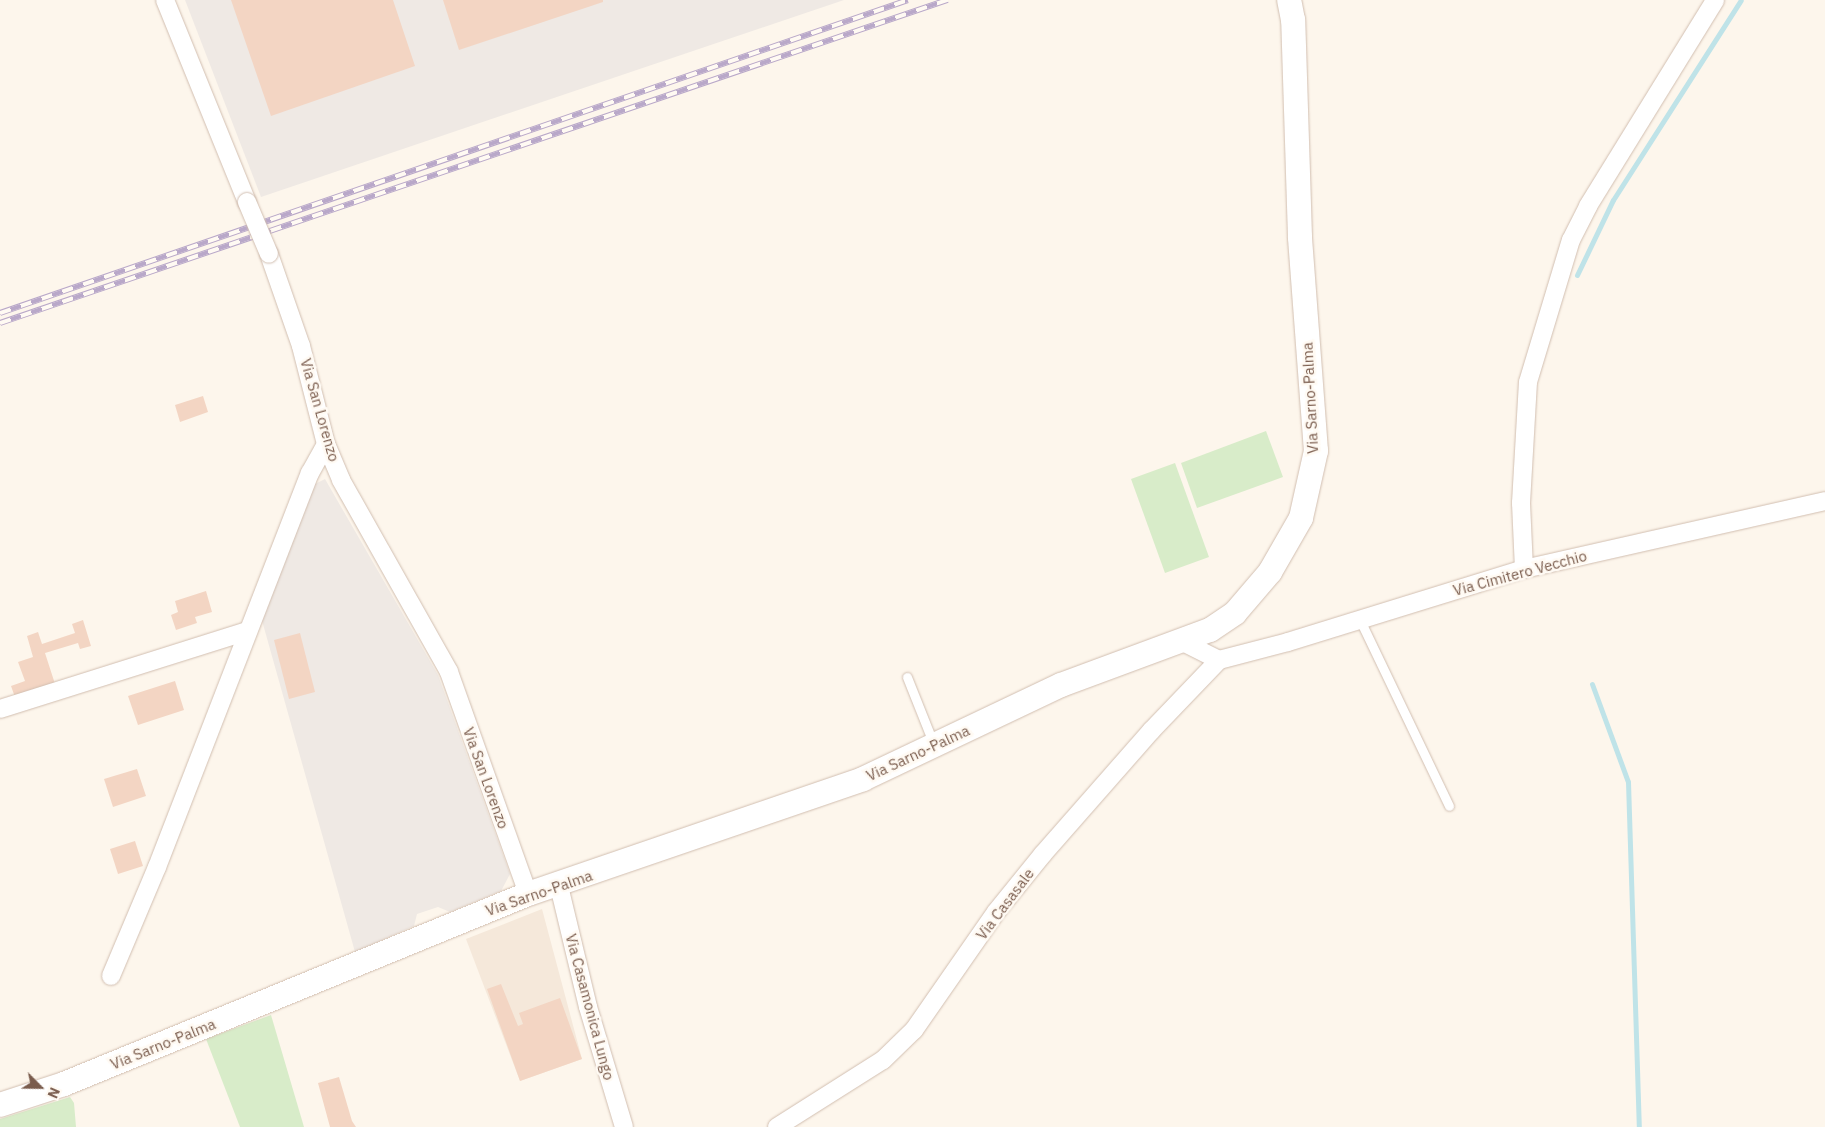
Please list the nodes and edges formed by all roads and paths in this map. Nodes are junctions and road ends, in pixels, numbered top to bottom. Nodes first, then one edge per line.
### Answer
1 (165, 0) edge
2 (1289, 0) edge
3 (1715, 0) edge
4 (326, 444) junction
5 (1825, 501) edge
6 (1524, 569) junction
7 (1360, 620) junction
8 (248, 631) junction
9 (1181, 641) junction
10 (1219, 660) junction
11 (907, 677) dead end
12 (0, 709) edge
13 (934, 745) junction
14 (1449, 806) dead end
15 (559, 886) junction
16 (528, 894) junction
17 (111, 976) dead end
18 (0, 1105) edge
19 (624, 1127) edge
20 (777, 1127) edge

1 - 4 street, Via San Lorenzo, bridge
2 - 9 main road, Via Sarno-Palma
3 - 6 street
4 - 8 street
4 - 16 street, Via San Lorenzo
5 - 6 street, Via Cimitero Vecchio
6 - 7 street, Via Cimitero Vecchio
7 - 10 street, Via Cimitero Vecchio
7 - 14 lane
8 - 12 street
8 - 17 street
9 - 10 street
9 - 13 main road, Via Sarno-Palma
10 - 20 street, Via Casasale
11 - 13 lane
13 - 15 main road, Via Sarno-Palma
15 - 16 main road, Via Sarno-Palma
15 - 19 street, Via Casamonica Lungo
16 - 18 main road, Via Sarno-Palma

